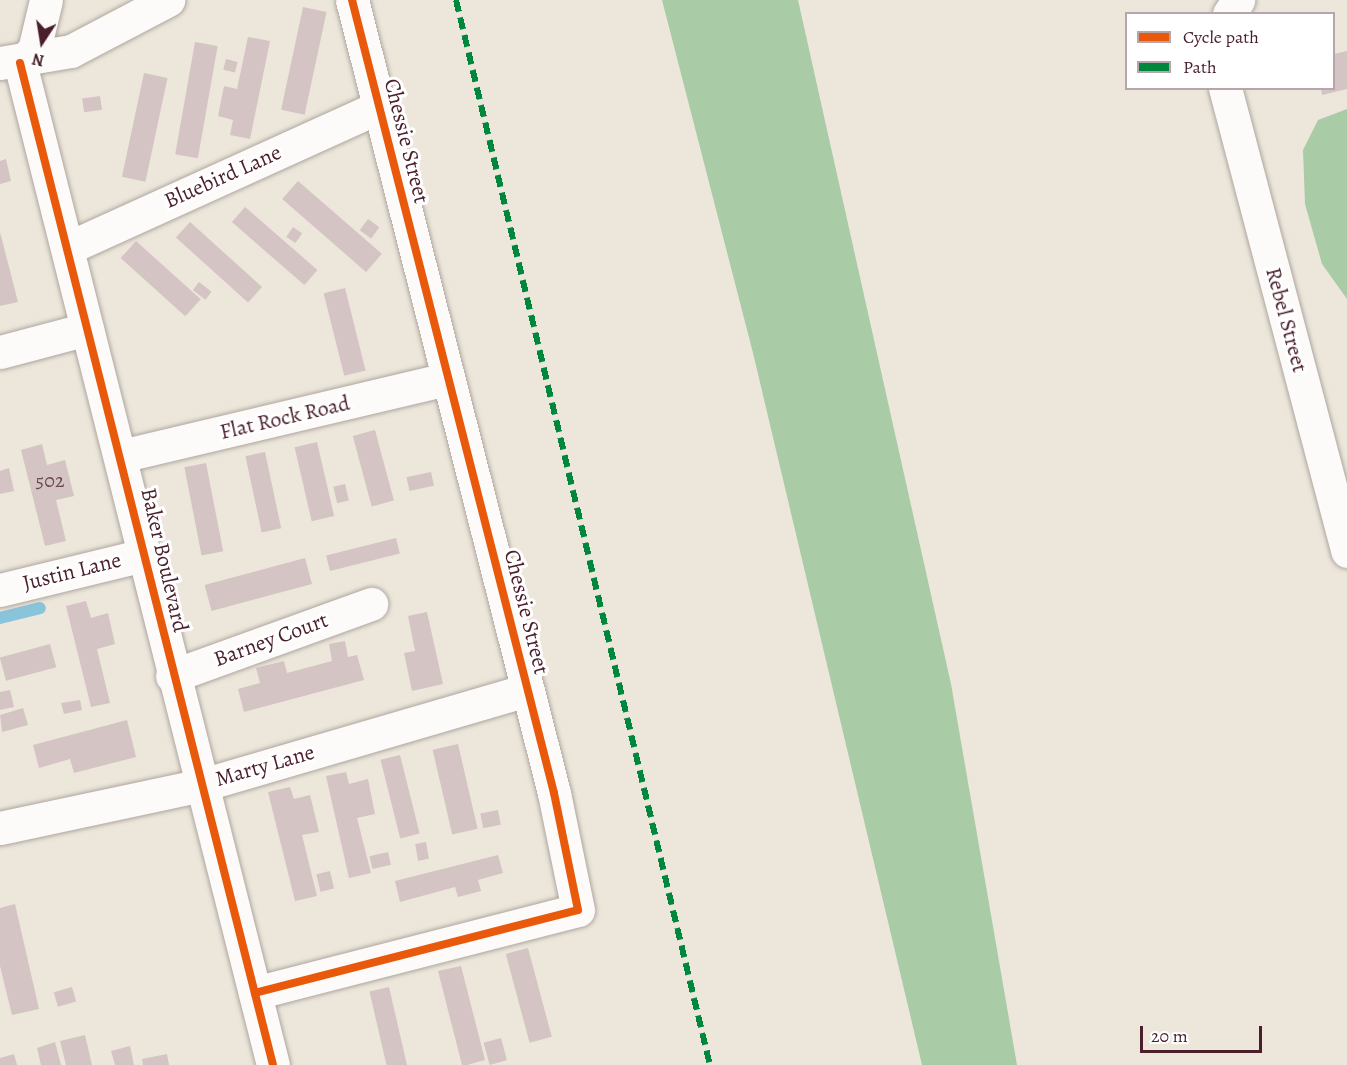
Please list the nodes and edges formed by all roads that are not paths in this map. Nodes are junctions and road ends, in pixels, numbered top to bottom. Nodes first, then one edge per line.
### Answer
1 (46, 0) edge
2 (168, 0) edge
3 (352, 0) edge
4 (10, 63) edge
5 (1226, 90) edge
6 (379, 107) junction
7 (68, 248) junction
8 (87, 329) junction
9 (0, 352) edge
10 (448, 379) junction
11 (121, 456) junction
12 (1347, 551) edge
13 (144, 555) junction
14 (0, 590) edge
15 (371, 604) dead end
16 (172, 676) junction
17 (527, 690) junction
18 (202, 784) junction
19 (0, 828) edge
20 (255, 993) junction
21 (273, 1065) edge

1 - 4 street
2 - 4 street
3 - 6 street, Chessie Street
4 - 7 street, Baker Boulevard
5 - 12 street, Rebel Street
6 - 7 street, Bluebird Lane
6 - 10 street, Chessie Street
7 - 8 street, Baker Boulevard
8 - 9 street
8 - 11 street, Baker Boulevard
10 - 11 street, Flat Rock Road
10 - 17 street, Chessie Street
11 - 13 street, Baker Boulevard
13 - 14 street, Justin Lane
13 - 16 street, Baker Boulevard
15 - 16 street, Barney Court
16 - 18 street, Baker Boulevard
17 - 18 street, Marty Lane
17 - 20 street, Chessie Street
18 - 19 street, Marty Lane
18 - 20 street, Baker Boulevard
20 - 21 street, Baker Boulevard

